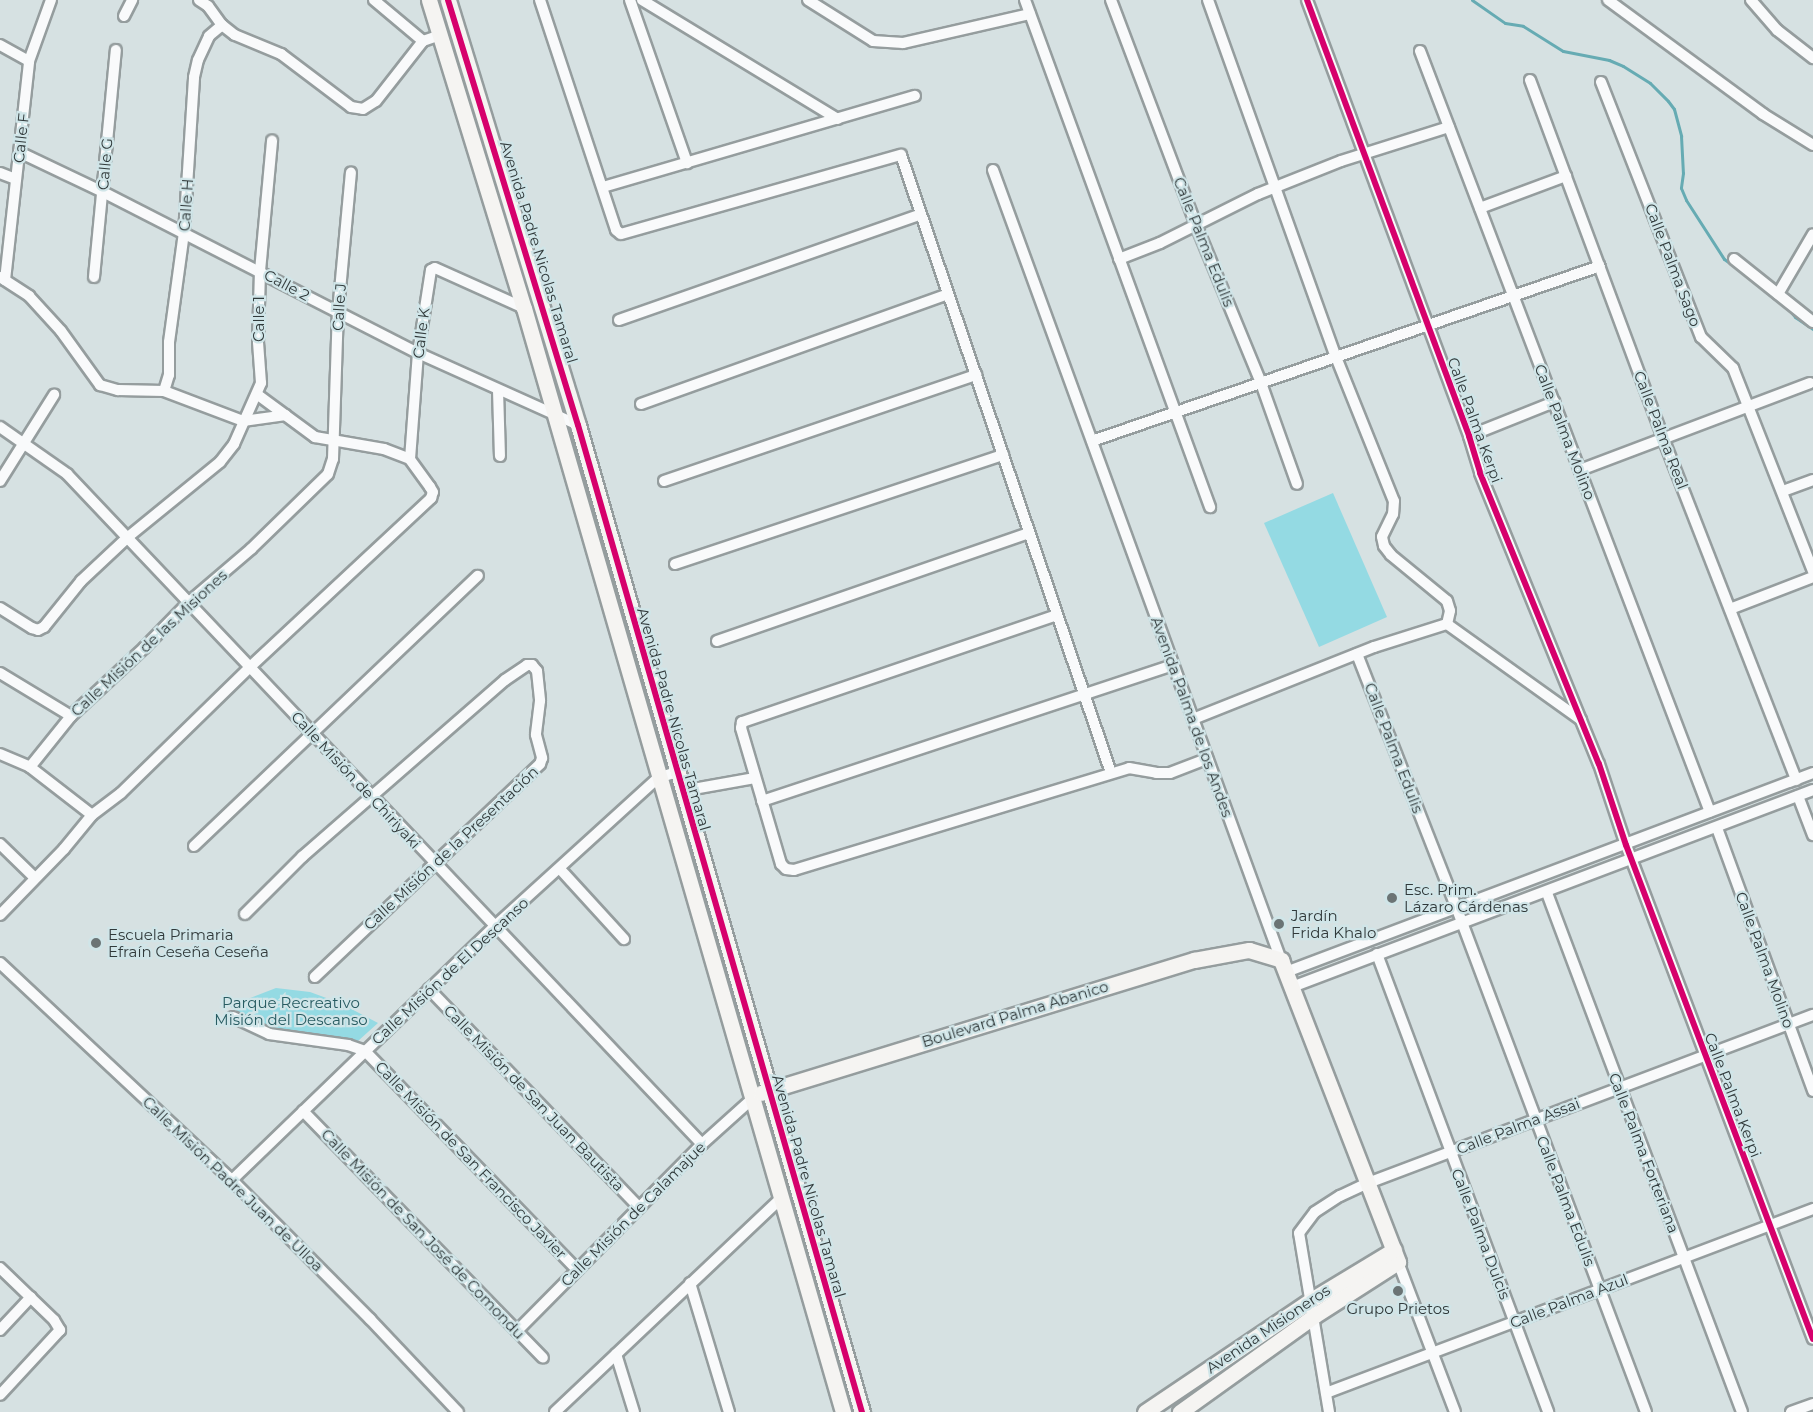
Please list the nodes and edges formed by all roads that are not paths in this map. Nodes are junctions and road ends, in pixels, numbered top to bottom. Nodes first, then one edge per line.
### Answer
1 (51, 0) edge
2 (132, 0) edge
3 (199, 0) edge
4 (374, 0) edge
5 (429, 0) edge
6 (448, 0) edge
7 (540, 0) edge
8 (630, 0) edge
9 (642, 0) edge
10 (808, 0) edge
11 (1024, 0) edge
12 (1111, 0) edge
13 (1208, 0) edge
14 (1306, 0) edge
15 (1608, 0) edge
16 (1751, 0) edge
17 (1030, 14) junction
18 (124, 16) dead end
19 (222, 25) junction
20 (440, 36) junction
21 (423, 41) junction
22 (0, 45) edge
23 (116, 50) dead end
24 (1420, 51) dead end
25 (1813, 58) edge
26 (29, 61) junction
27 (1530, 80) dead end
28 (1601, 82) dead end
29 (915, 96) dead end
30 (838, 118) junction
31 (1449, 127) junction
32 (272, 141) dead end
33 (1813, 145) edge
34 (19, 153) junction
35 (1364, 155) junction
36 (687, 163) junction
37 (993, 170) dead end
38 (0, 173) edge
39 (351, 173) dead end
40 (1566, 176) junction
41 (16, 179) junction
42 (603, 187) junction
43 (1275, 188) junction
44 (103, 192) junction
45 (1480, 208) junction
46 (921, 214) junction
47 (1196, 225) junction
48 (184, 233) junction
49 (1813, 234) edge
50 (1119, 259) junction
51 (1734, 259) dead end
52 (1600, 266) junction
53 (260, 270) junction
54 (94, 277) dead end
55 (3, 279) edge
56 (948, 294) junction
57 (1778, 294) junction
58 (1514, 296) junction
59 (524, 308) junction
60 (338, 312) junction
61 (618, 320) dead end
62 (1813, 322) edge
63 (1427, 325) junction
64 (418, 353) junction
65 (1336, 357) junction
66 (976, 375) junction
67 (1261, 383) junction
68 (1810, 383) dead end
69 (498, 390) junction
70 (164, 391) junction
71 (54, 395) dead end
72 (258, 395) junction
73 (1554, 402) junction
74 (641, 404) dead end
75 (1748, 406) junction
76 (1175, 412) junction
77 (286, 415) junction
78 (555, 416) junction
79 (243, 421) junction
80 (578, 425) junction
81 (0, 427) edge
82 (1469, 436) junction
83 (1663, 438) junction
84 (1092, 441) junction
85 (23, 442) junction
86 (333, 442) junction
87 (1003, 455) junction
88 (500, 456) dead end
89 (410, 459) junction
90 (1580, 470) junction
91 (1813, 480) edge
92 (0, 481) edge
93 (664, 481) dead end
94 (1297, 484) dead end
95 (1783, 492) junction
96 (1210, 507) dead end
97 (1029, 533) junction
98 (128, 537) junction
99 (675, 564) dead end
100 (1813, 571) edge
101 (478, 576) dead end
102 (1813, 577) edge
103 (189, 602) junction
104 (0, 608) edge
105 (1731, 609) junction
106 (1057, 615) junction
107 (1447, 624) junction
108 (717, 641) dead end
109 (1357, 654) junction
110 (1173, 664) junction
111 (250, 667) junction
112 (0, 673) edge
113 (1084, 693) junction
114 (71, 716) junction
115 (1193, 719) junction
116 (1581, 720) junction
117 (312, 734) junction
118 (0, 754) edge
119 (1208, 759) junction
120 (30, 767) junction
121 (676, 772) junction
122 (1813, 773) edge
123 (1111, 774) junction
124 (658, 778) junction
125 (755, 778) junction
126 (1796, 780) junction
127 (1813, 790) edge
128 (682, 791) junction
129 (1798, 796) junction
130 (371, 798) junction
131 (762, 801) junction
132 (1710, 812) junction
133 (92, 814) junction
134 (1717, 828) junction
135 (1813, 835) edge
136 (0, 844) edge
137 (1626, 845) junction
138 (194, 846) dead end
139 (1632, 860) junction
140 (433, 862) junction
141 (560, 869) junction
142 (35, 878) junction
143 (1547, 892) junction
144 (1457, 909) junction
145 (245, 914) dead end
146 (0, 915) edge
147 (1462, 922) junction
148 (494, 927) junction
149 (624, 939) dead end
150 (1377, 954) junction
151 (0, 963) edge
152 (1283, 966) junction
153 (315, 977) dead end
154 (1292, 987) junction
155 (429, 989) junction
156 (1813, 1015) edge
157 (233, 1017) dead end
158 (1788, 1024) junction
159 (365, 1051) junction
160 (1705, 1056) junction
161 (1619, 1088) junction
162 (768, 1089) junction
163 (1813, 1091) edge
164 (752, 1099) junction
165 (303, 1111) junction
166 (1536, 1120) junction
167 (702, 1144) junction
168 (1450, 1152) junction
169 (232, 1180) junction
170 (1368, 1183) junction
171 (780, 1199) junction
172 (639, 1207) junction
173 (1813, 1209) edge
174 (1770, 1225) junction
175 (1396, 1256) junction
176 (1683, 1258) junction
177 (0, 1268) edge
178 (577, 1270) junction
179 (690, 1282) junction
180 (1600, 1289) junction
181 (30, 1297) junction
182 (1311, 1300) junction
183 (1314, 1316) junction
184 (1515, 1322) junction
185 (0, 1330) edge
186 (517, 1331) junction
187 (1813, 1339) edge
188 (1433, 1352) junction
189 (616, 1354) junction
190 (543, 1358) dead end
191 (1326, 1393) junction
192 (0, 1395) edge
193 (1813, 1404) edge
194 (458, 1412) edge
195 (555, 1412) edge
196 (634, 1412) edge
197 (729, 1412) edge
198 (843, 1412) edge
199 (862, 1412) edge
200 (1145, 1412) edge
201 (1180, 1412) edge
202 (1329, 1412) edge
203 (1455, 1412) edge
204 (1548, 1412) edge
205 (1646, 1412) edge
206 (1742, 1412) edge
207 (1791, 1412) edge

1 - 26 street, Calle F
2 - 18 street
3 - 19 street
4 - 21 street
5 - 20 street, Avenida Padre Nicolas Tamaral
6 - 80 street, Avenida Padre Nicolas Tamaral
7 - 42 street
8 - 36 street
9 - 30 street
10 - 17 street
11 - 17 street
12 - 47 street, Calle Palma Edulis
13 - 43 street
14 - 35 street, Calle Palma Kerpi
15 - 33 street
16 - 25 street
17 - 50 street
19 - 21 street
19 - 48 street, Calle H
20 - 21 street
20 - 59 street, Avenida Padre Nicolas Tamaral
22 - 26 street
23 - 44 street, Calle G
24 - 31 street, Calle Palma Molino
26 - 34 street, Calle F
27 - 40 street, Calle Palma Real
28 - 75 street, Calle Palma Sago
29 - 30 street
30 - 36 street
31 - 35 street
31 - 45 street, Calle Palma Molino
32 - 53 street, Calle 1
34 - 41 street, Calle F
34 - 44 street, Calle 2
35 - 43 street
35 - 63 street, Calle Palma Kerpi
36 - 42 street
37 - 84 street, Avenida Palma de los Andes
38 - 41 street
39 - 60 street, Calle J
40 - 45 street
40 - 52 street, Calle Palma Real
41 - 55 street, Calle F
42 - 46 street
43 - 47 street
43 - 65 street
44 - 48 street, Calle 2
44 - 54 street, Calle G
45 - 58 street, Calle Palma Molino
46 - 56 street
46 - 61 street
47 - 50 street
47 - 67 street, Calle Palma Edulis
48 - 53 street, Calle 2
48 - 70 street, Calle H
49 - 57 street
50 - 76 street
51 - 57 street
52 - 58 street
52 - 83 street, Calle Palma Real
53 - 60 street, Calle 2
53 - 72 street, Calle 1
55 - 70 street
56 - 66 street
56 - 74 street
57 - 62 street
58 - 63 street
58 - 73 street, Calle Palma Molino
59 - 64 street, Calle K
59 - 78 street, Avenida Padre Nicolas Tamaral
60 - 64 street, Calle 2
60 - 86 street, Calle J
63 - 65 street
63 - 82 street, Calle Palma Kerpi
64 - 69 street, Calle 2
64 - 89 street, Calle K
65 - 67 street
65 - 107 street
66 - 87 street
66 - 93 street
67 - 76 street
67 - 94 street, Calle Palma Edulis
68 - 75 street
69 - 78 street, Calle 2
69 - 88 street
70 - 79 street
71 - 85 street
72 - 77 street
72 - 79 street, Calle 1
73 - 82 street, Calle Palma Kerpi
73 - 90 street, Calle Palma Molino
75 - 83 street
75 - 95 street, Calle Palma Sago
76 - 84 street
76 - 96 street
77 - 79 street
77 - 86 street
78 - 80 street, Calle 2
78 - 124 street, Avenida Padre Nicolas Tamaral
79 - 98 street, Calle 1
80 - 121 street, Avenida Padre Nicolas Tamaral
81 - 85 street, Calle Misión de Chiriyaki
82 - 116 street, Calle Palma Kerpi
83 - 90 street
83 - 105 street, Calle Palma Real
84 - 110 street, Avenida Palma de los Andes
85 - 92 street
85 - 98 street, Calle Misión de Chiriyaki
86 - 89 street
86 - 103 street, Calle Misión de las Misiones
87 - 97 street
87 - 99 street
89 - 111 street
90 - 132 street, Calle Palma Molino
91 - 95 street
95 - 100 street, Calle Palma Sago
97 - 106 street
97 - 108 street
98 - 103 street, Calle Misión de Chiriyaki
98 - 104 street, Calle 1
101 - 117 street
102 - 105 street
103 - 111 street, Calle Misión de Chiriyaki
103 - 114 street, Calle Misión de las Misiones
105 - 126 street, Calle Palma Real
106 - 113 street
106 - 125 street
107 - 109 street
107 - 116 street
109 - 115 street
109 - 144 street, Calle Palma Edulis
110 - 113 street
110 - 115 street, Avenida Palma de los Andes
111 - 117 street, Calle Misión de Chiriyaki
111 - 133 street
112 - 114 street
113 - 123 street
113 - 131 street
114 - 120 street, Calle Misión de las Misiones
115 - 119 street, Avenida Palma de los Andes
116 - 137 street, Calle Palma Kerpi
117 - 130 street, Calle Misión de Chiriyaki
117 - 138 street
118 - 120 street
119 - 123 street
119 - 152 street, Avenida Palma de los Andes
120 - 133 street
121 - 124 street, Calle Misión de El Descanso
121 - 128 street, Avenida Padre Nicolas Tamaral
122 - 126 street
123 - 131 street
124 - 141 street, Calle Misión de El Descanso
124 - 164 street, Avenida Padre Nicolas Tamaral
125 - 128 street
125 - 131 street
126 - 132 street
127 - 129 street
128 - 162 street, Avenida Padre Nicolas Tamaral
129 - 134 street
129 - 135 street
130 - 140 street, Calle Misión de Chiriyaki
130 - 140 street, Calle Misión de la Presentación
130 - 145 street
132 - 137 street
133 - 142 street
134 - 139 street
134 - 158 street, Calle Palma Molino
136 - 142 street
137 - 139 street, Calle Palma Kerpi
137 - 144 street
139 - 143 street
139 - 160 street, Calle Palma Kerpi
140 - 148 street, Calle Misión de Chiriyaki
140 - 153 street, Calle Misión de la Presentación
141 - 148 street, Calle Misión de El Descanso
141 - 149 street
142 - 146 street
143 - 147 street
143 - 161 street, Calle Palma Forteriana
144 - 147 street, Calle Palma Edulis
144 - 152 street
147 - 150 street
147 - 166 street, Calle Palma Edulis
148 - 155 street, Calle Misión de El Descanso
148 - 167 street, Calle Misión de Chiriyaki
150 - 154 street
150 - 168 street, Calle Palma Dulcis
151 - 169 street, Calle Misión Padre Juan de Ulloa
152 - 154 street, Avenida Palma de los Andes
152 - 162 street, Boulevard Palma Abanico
154 - 170 street, Avenida Palma de los Andes
155 - 159 street, Calle Misión de El Descanso
155 - 172 street, Calle Misión de San Juan Bautista
156 - 158 street, Calle Palma Assai
157 - 159 street
158 - 160 street, Calle Palma Assai
158 - 163 street, Calle Palma Molino
159 - 165 street, Calle Misión de El Descanso
159 - 178 street, Calle Misión de San Francisco Javier
160 - 161 street, Calle Palma Assai
160 - 174 street, Calle Palma Kerpi
161 - 166 street, Calle Palma Assai
161 - 176 street, Calle Palma Forteriana
162 - 164 street, Boulevard Palma Abanico
162 - 199 street, Avenida Padre Nicolas Tamaral
164 - 167 street, Calle Misión de Calamajue
164 - 171 street, Avenida Padre Nicolas Tamaral
165 - 169 street, Calle Misión de El Descanso
165 - 186 street, Calle Misión de San José de Comondu
166 - 168 street, Calle Palma Assai
166 - 180 street, Calle Palma Edulis
167 - 172 street, Calle Misión de Calamajue
168 - 170 street, Calle Palma Assai
168 - 184 street, Calle Palma Dulcis
169 - 194 street, Calle Misión Padre Juan de Ulloa
170 - 175 street, Avenida Palma de los Andes
170 - 182 street, Calle Palma Assai
171 - 179 street
171 - 198 street, Avenida Padre Nicolas Tamaral
172 - 178 street, Calle Misión de Calamajue
173 - 174 street, Calle Palma Azul
174 - 176 street, Calle Palma Azul
174 - 187 street, Calle Palma Kerpi
175 - 182 street, Avenida Misioneros
175 - 183 street, Avenida Misioneros
175 - 188 street
176 - 180 street, Calle Palma Azul
176 - 206 street, Calle Palma Forteriana
177 - 181 street
178 - 186 street, Calle Misión de Calamajue
179 - 189 street
179 - 197 street
180 - 184 street, Calle Palma Azul
180 - 205 street, Calle Palma Edulis
181 - 185 street
181 - 192 street
182 - 183 street, Calle Palma Assai
182 - 200 street, Avenida Misioneros
183 - 191 street, Calle Palma Assai
183 - 201 street, Avenida Misioneros
184 - 188 street, Calle Palma Azul
184 - 204 street, Calle Palma Dulcis
186 - 190 street, Calle Misión de San José de Comondu
188 - 191 street, Calle Palma Azul
188 - 203 street
189 - 195 street
189 - 196 street
191 - 202 street, Calle Palma Assai
193 - 207 street

